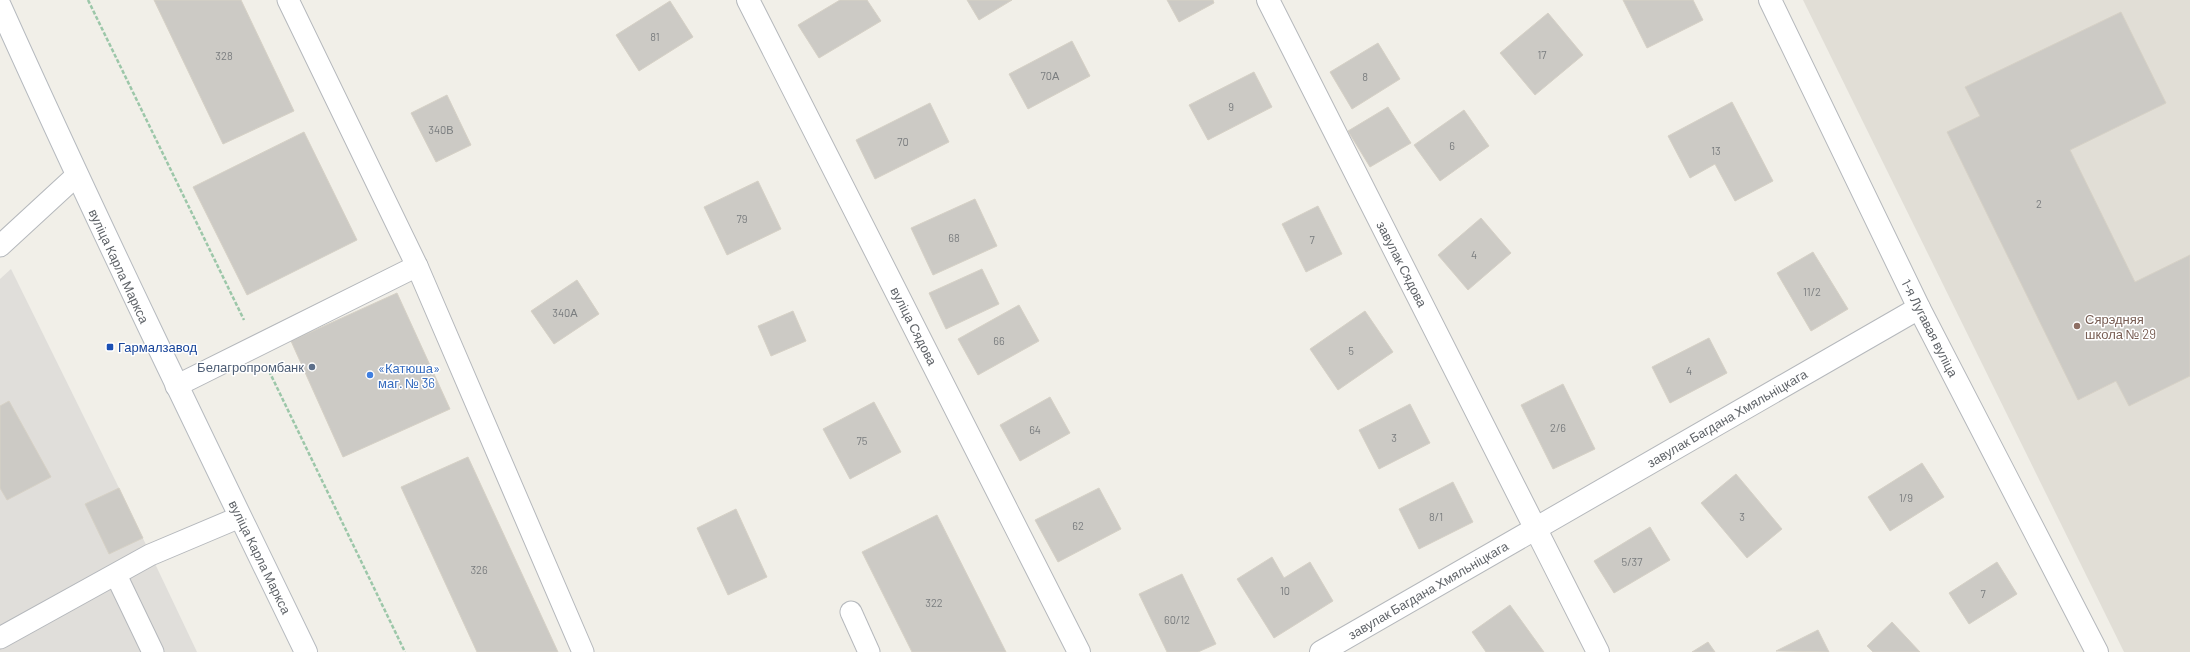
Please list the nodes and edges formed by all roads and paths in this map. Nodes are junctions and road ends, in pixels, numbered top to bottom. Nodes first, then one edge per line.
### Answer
1 (288, 0) edge
2 (748, 0) edge
3 (1268, 0) edge
4 (1770, 0) edge
5 (0, 6) edge
6 (76, 176) junction
7 (0, 246) edge
8 (417, 266) junction
9 (1919, 308) junction
10 (176, 386) junction
11 (240, 516) junction
12 (1535, 528) junction
13 (116, 575) junction
14 (850, 612) dead end
15 (0, 638) edge
16 (153, 652) edge
17 (306, 652) edge
18 (582, 652) edge
19 (869, 652) edge
20 (1079, 652) edge
21 (1321, 652) edge
22 (1598, 652) edge
23 (2097, 652) edge

1 - 8 lane
2 - 20 street, вуліца Сядова
3 - 12 street, завулак Сядова
4 - 9 street, 1-я Лугавая вуліца
5 - 6 street, вуліца Карла Маркса
6 - 7 lane
6 - 10 street, вуліца Карла Маркса
8 - 10 lane
8 - 18 lane
9 - 12 street, завулак Багдана Хмяльніцкага
9 - 23 street, 1-я Лугавая вуліца
10 - 11 street, вуліца Карла Маркса
11 - 13 lane
11 - 17 street, вуліца Карла Маркса
12 - 21 street, завулак Багдана Хмяльніцкага
12 - 22 street
13 - 15 lane
13 - 16 lane
14 - 19 lane

